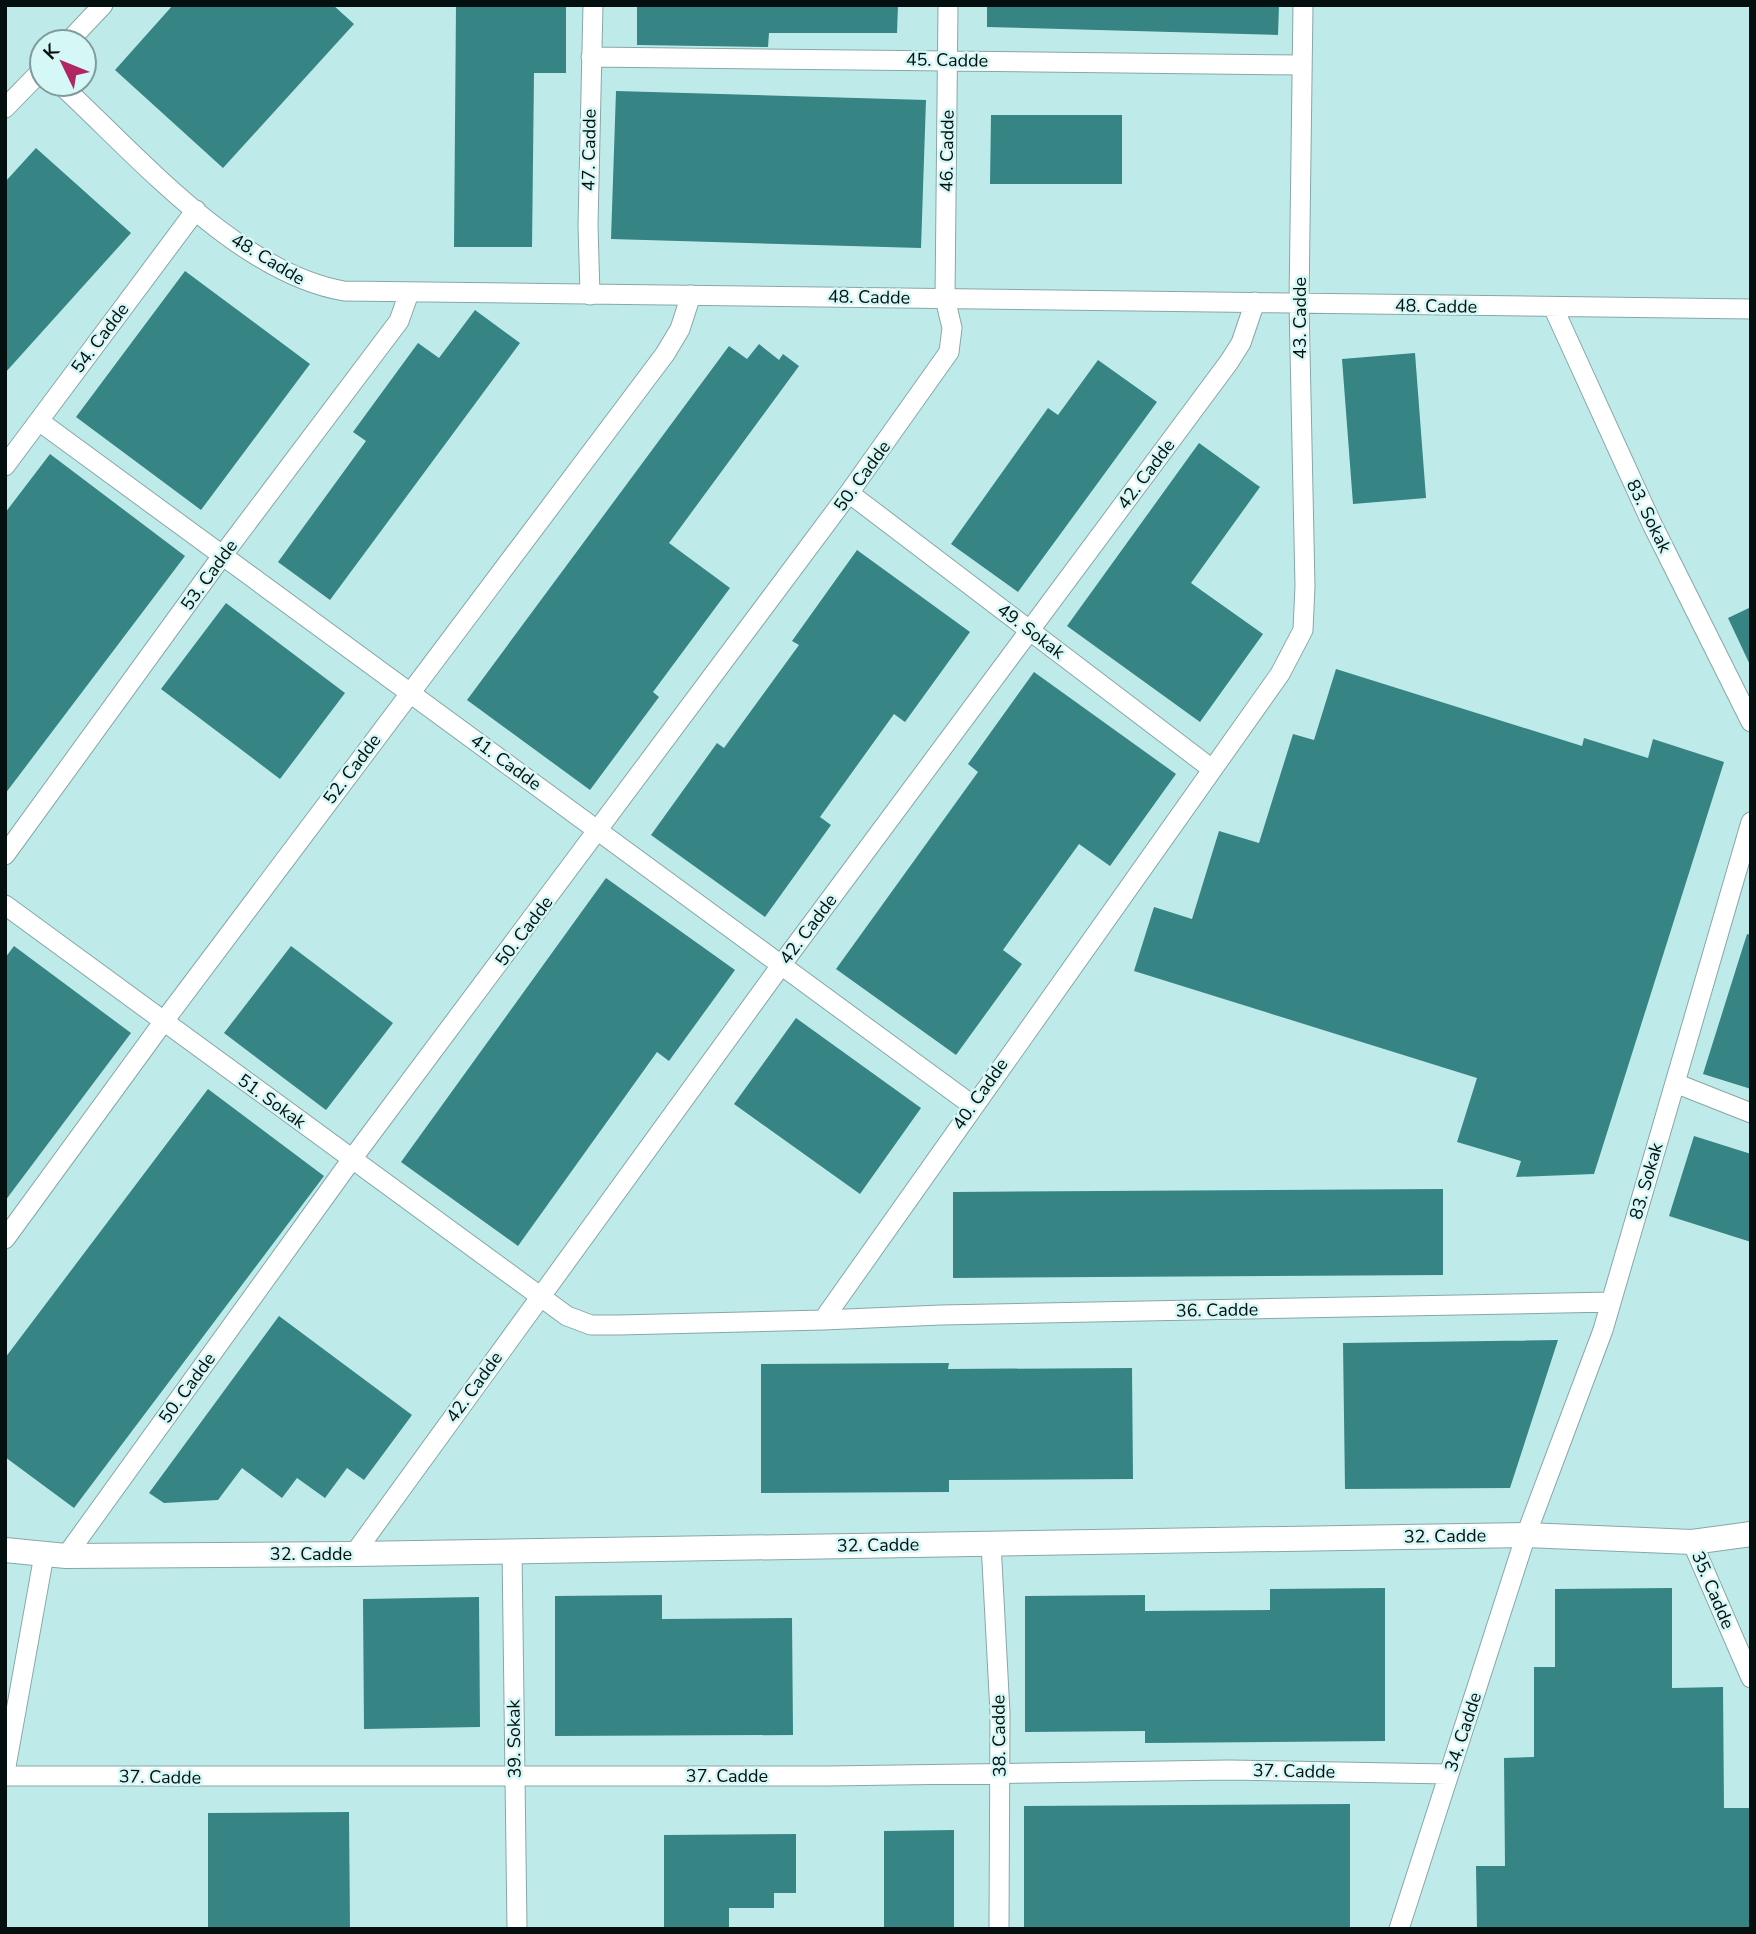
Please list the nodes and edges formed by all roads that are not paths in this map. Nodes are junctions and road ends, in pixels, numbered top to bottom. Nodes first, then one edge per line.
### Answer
1 (103, 5) edge
2 (593, 5) edge
3 (948, 5) edge
4 (1303, 5) edge
5 (81, 28) edge
6 (592, 57) junction
7 (948, 60) junction
8 (1302, 65) junction
9 (28, 84) edge
10 (75, 98) edge
11 (5, 108) edge
12 (196, 210) junction
13 (409, 293) junction
14 (590, 295) junction
15 (691, 295) junction
16 (946, 298) junction
17 (1255, 302) junction
18 (1299, 303) junction
19 (1553, 307) junction
20 (1751, 309) edge
21 (39, 421) junction
22 (5, 466) edge
23 (849, 494) junction
24 (222, 556) junction
25 (1029, 630) junction
26 (1303, 630) joint
27 (410, 692) junction
28 (1751, 722) edge
29 (1212, 769) junction
30 (1751, 822) edge
31 (600, 830) junction
32 (5, 855) edge
33 (5, 905) edge
34 (782, 964) junction
35 (164, 1021) junction
36 (1675, 1083) junction
37 (972, 1105) junction
38 (1751, 1113) edge
39 (352, 1160) junction
40 (5, 1239) edge
41 (539, 1297) junction
42 (1611, 1302) junction
43 (822, 1320) junction
44 (1751, 1534) edge
45 (1525, 1535) junction
46 (1692, 1542) junction
47 (990, 1544) junction
48 (5, 1550) edge
49 (512, 1550) junction
50 (354, 1554) junction
51 (55, 1556) junction
52 (1751, 1678) edge
53 (1000, 1771) junction
54 (5, 1774) edge
55 (1450, 1774) junction
56 (515, 1777) junction
57 (517, 1929) edge
58 (999, 1929) edge
59 (1399, 1929) edge

1 - 5 street
2 - 6 street, 47. Cadde
3 - 7 street, 46. Cadde
4 - 8 street, 43. Cadde
6 - 7 street, 45. Cadde
6 - 14 street, 47. Cadde
7 - 8 street, 45. Cadde
7 - 16 street, 46. Cadde
8 - 18 street, 43. Cadde
9 - 11 street
10 - 12 street, 48. Cadde
12 - 13 street, 48. Cadde
12 - 21 street, 54. Cadde
13 - 14 street, 48. Cadde
13 - 24 street, 53. Cadde
14 - 15 street, 48. Cadde
15 - 16 street, 48. Cadde
15 - 27 street, 52. Cadde
16 - 17 street, 48. Cadde
16 - 23 street, 50. Cadde
17 - 18 street, 48. Cadde
17 - 25 street, 42. Cadde
18 - 19 street, 48. Cadde
18 - 26 street, 43. Cadde
19 - 20 street, 48. Cadde
19 - 28 street, 83. Sokak
21 - 22 street, 54. Cadde
21 - 24 street, 41. Cadde
23 - 25 street, 49. Sokak
23 - 31 street, 50. Cadde
24 - 27 street, 41. Cadde
24 - 32 street, 53. Cadde
25 - 29 street, 49. Sokak
25 - 34 street, 42. Cadde
26 - 29 street, 40. Cadde
27 - 31 street, 41. Cadde
27 - 35 street, 52. Cadde
29 - 37 street, 40. Cadde
30 - 36 street, 83. Sokak
31 - 34 street, 41. Cadde
31 - 39 street, 50. Cadde
33 - 35 street, 51. Sokak
34 - 37 street, 41. Cadde
34 - 41 street, 42. Cadde
35 - 39 street, 51. Sokak
35 - 40 street, 52. Cadde
36 - 38 street
36 - 42 street, 83. Sokak
37 - 43 street, 40. Cadde
39 - 41 street, 51. Sokak
39 - 51 street, 50. Cadde
41 - 43 street
41 - 50 street, 42. Cadde
42 - 43 street, 36. Cadde
42 - 45 street, 83. Sokak
44 - 46 street, 32. Cadde
45 - 46 street, 32. Cadde
45 - 47 street, 32. Cadde
45 - 55 street, 34. Cadde
46 - 52 street, 35. Cadde
47 - 49 street, 32. Cadde
47 - 53 street, 38. Cadde
48 - 51 street, 32. Cadde
49 - 50 street, 32. Cadde
49 - 56 street, 39. Sokak
50 - 51 street, 32. Cadde
51 - 54 street, 50. Cadde
53 - 55 street, 37. Cadde
53 - 56 street, 37. Cadde
53 - 58 street, 38. Cadde
54 - 56 street, 37. Cadde
55 - 59 street, 34. Cadde
56 - 57 street, 39. Sokak

